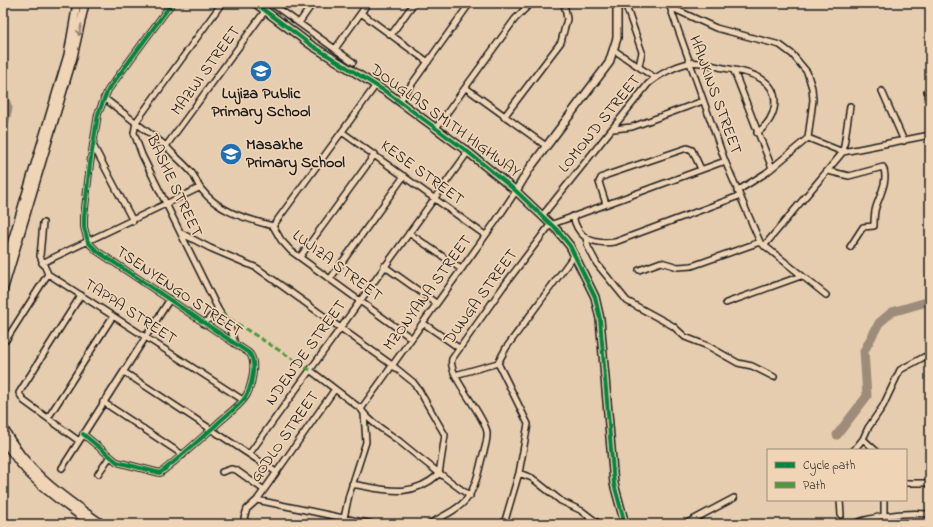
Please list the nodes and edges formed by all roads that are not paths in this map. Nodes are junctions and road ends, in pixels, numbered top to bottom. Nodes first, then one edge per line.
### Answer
1 (77, 3) edge
2 (85, 3) edge
3 (172, 3) edge
4 (222, 3) edge
5 (255, 3) edge
6 (271, 3) edge
7 (312, 3) edge
8 (368, 3) edge
9 (414, 3) edge
10 (470, 3) edge
11 (531, 3) edge
12 (564, 3) edge
13 (617, 3) edge
14 (668, 5) edge
15 (626, 6) dead end
16 (265, 11) junction
17 (361, 13) junction
18 (299, 23) junction
19 (391, 35) junction
20 (335, 49) junction
21 (614, 50) junction
22 (71, 56) junction
23 (353, 62) dead end
24 (428, 62) junction
25 (689, 63) junction
26 (639, 66) junction
27 (734, 71) junction
28 (655, 78) junction
29 (376, 85) junction
30 (466, 88) junction
31 (882, 91) dead end
32 (104, 98) junction
33 (703, 101) junction
34 (399, 102) junction
35 (850, 106) dead end
36 (504, 117) junction
37 (136, 122) junction
38 (436, 128) junction
39 (613, 128) junction
40 (342, 132) junction
41 (757, 133) junction
42 (930, 135) edge
43 (808, 138) junction
44 (904, 141) junction
45 (93, 145) junction
46 (166, 146) junction
47 (546, 146) junction
48 (468, 152) junction
49 (843, 152) junction
50 (374, 154) junction
51 (725, 161) junction
52 (772, 168) junction
53 (701, 169) junction
54 (828, 171) junction
55 (404, 176) junction
56 (199, 188) junction
57 (516, 190) junction
58 (738, 194) junction
59 (435, 198) junction
60 (167, 204) junction
61 (606, 204) junction
62 (542, 216) junction
63 (573, 216) junction
64 (133, 221) junction
65 (43, 223) dead end
66 (550, 225) junction
67 (273, 226) junction
68 (181, 233) junction
69 (409, 233) junction
70 (485, 235) junction
71 (586, 238) junction
72 (88, 242) junction
73 (762, 244) junction
74 (850, 247) dead end
75 (575, 254) junction
76 (300, 257) junction
77 (42, 263) junction
78 (384, 266) junction
79 (462, 269) junction
80 (639, 270) dead end
81 (3, 271) edge
82 (48, 274) junction
83 (801, 276) junction
84 (330, 279) junction
85 (3, 291) edge
86 (81, 295) junction
87 (826, 295) dead end
88 (170, 299) junction
89 (360, 301) junction
90 (436, 303) junction
91 (726, 303) dead end
92 (218, 309) junction
93 (113, 316) junction
94 (423, 323) junction
95 (204, 324) junction
96 (339, 329) junction
97 (146, 337) junction
98 (412, 338) junction
99 (6, 340) dead end
100 (235, 344) junction
101 (459, 348) junction
102 (924, 357) dead end
103 (498, 363) junction
104 (392, 365) junction
105 (310, 370) junction
106 (124, 372) junction
107 (455, 375) junction
108 (774, 377) dead end
109 (335, 389) junction
110 (243, 400) junction
111 (104, 402) junction
112 (363, 411) junction
113 (48, 418) junction
114 (3, 427) edge
115 (212, 428) junction
116 (83, 434) junction
117 (3, 438) edge
118 (863, 439) junction
119 (79, 440) junction
120 (855, 449) edge
121 (874, 449) edge
122 (250, 453) junction
123 (184, 455) junction
124 (109, 458) junction
125 (62, 468) dead end
126 (222, 472) dead end
127 (276, 472) junction
128 (519, 472) junction
129 (98, 474) dead end
130 (439, 474) junction
131 (907, 483) edge
132 (930, 483) edge
133 (352, 484) junction
134 (264, 490) junction
135 (470, 496) junction
136 (734, 498) dead end
137 (257, 500) junction
138 (840, 501) edge
139 (884, 501) edge
140 (930, 514) edge
141 (841, 515) dead end
142 (884, 515) junction
143 (344, 518) junction
144 (92, 524) edge
145 (102, 524) edge
146 (247, 524) edge
147 (372, 524) edge
148 (429, 524) edge
149 (504, 524) edge
150 (599, 524) edge
151 (625, 524) edge
152 (685, 524) edge
153 (852, 524) edge

1 - 22 street
2 -> 22 street
3 - 32 street
4 - 37 street, BASHE STREET
5 - 16 street, DOUGLAS SMITH HIGHWAY
6 - 18 street
7 - 18 street
8 - 17 street
9 - 19 street
10 - 24 street
11 - 30 street
12 - 36 street
13 - 21 street
14 - 25 street, HAWKINS STREET
14 - 43 street
15 - 26 street
16 - 29 street, DOUGLAS SMITH HIGHWAY
16 - 46 street, MAZWI STREET
17 - 19 street
17 - 20 street
18 - 20 street
19 - 24 street
20 - 23 street
21 - 26 street
21 - 47 street
22 - 81 street
22 - 85 street
24 - 34 street
25 - 27 street
25 - 28 street, LOMOND STREET
25 - 33 street, HAWKINS STREET
26 - 28 street
27 - 41 street
27 - 41 street
28 - 39 street, LOMOND STREET
29 - 34 street, DOUGLAS SMITH HIGHWAY
29 - 40 street
30 - 36 street
30 - 38 street
31 - 44 street
32 - 37 street, LUJIZA STREET
32 - 45 street
33 - 39 street
33 - 51 street, HAWKINS STREET
34 - 38 street, DOUGLAS SMITH HIGHWAY
35 - 49 street
36 - 47 street
37 - 46 street, LUJIZA STREET
37 - 60 street, BASHE STREET
38 - 48 street, DOUGLAS SMITH HIGHWAY
39 - 62 street, LOMOND STREET
40 - 50 street, KESE STREET
40 - 67 street
41 - 52 street
42 - 44 street
43 - 49 street
43 - 52 street
44 - 49 street
45 - 64 street
45 - 72 street
46 - 56 street, LUJIZA STREET
47 - 57 street
48 - 57 street, DOUGLAS SMITH HIGHWAY
48 - 59 street, NDENDE STREET
49 - 54 street
50 - 55 street, KESE STREET
50 - 76 street
51 - 53 street
51 - 58 street, HAWKINS STREET
52 - 58 street
53 - 61 street
53 - 61 street
54 - 73 street
54 - 74 street
55 - 59 street, KESE STREET
55 - 84 street
56 - 60 street
56 - 67 street, LUJIZA STREET
57 - 62 street, DOUGLAS SMITH HIGHWAY
57 - 70 street, MZONYANA STREET
58 - 71 street
58 - 73 street, HAWKINS STREET
59 - 69 street, NDENDE STREET
59 - 70 street, KESE STREET
60 - 64 street
60 - 68 street, BASHE STREET
61 - 63 street
62 - 66 street, DOUGLAS SMITH HIGHWAY
63 - 66 street
63 - 71 street
64 - 72 street
65 - 77 street, TAPPA STREET
66 - 75 street, DOUGLAS SMITH HIGHWAY
66 - 101 street, DUNGA STREET
67 - 76 street, LUJIZA STREET
68 - 92 street, BASHE STREET
68 - 96 street
69 - 78 street, NDENDE STREET
69 - 79 street
70 - 79 street, MZONYANA STREET
71 - 108 street
72 - 77 street
72 - 88 street, TSENYENGO STREET
73 - 80 street
73 - 83 street
75 - 103 street
75 - 151 street, DOUGLAS SMITH HIGHWAY
76 - 84 street, LUJIZA STREET
77 - 82 street, TAPPA STREET
78 - 89 street, NDENDE STREET
78 - 90 street
79 - 90 street, MZONYANA STREET
82 - 86 street, TAPPA STREET
82 - 99 street
83 - 87 street
83 - 91 street
84 - 89 street, LUJIZA STREET
86 - 93 street, TAPPA STREET
86 - 113 street
88 - 95 street, TSENYENGO STREET
88 - 97 street
89 - 96 street, NDENDE STREET
89 - 98 street, LUJIZA STREET
90 - 94 street, MZONYANA STREET
92 - 95 street
92 - 100 street, BASHE STREET
93 - 97 street, TAPPA STREET
93 - 113 street
94 - 98 street, MZONYANA STREET
94 - 101 street
95 - 100 street, TSENYENGO STREET
96 - 104 street
96 - 105 street, NDENDE STREET
97 - 106 street
97 - 110 street, TAPPA STREET
98 - 104 street, MZONYANA STREET
100 - 110 street, TSENYENGO STREET
101 - 107 street, DUNGA STREET
102 - 118 street
103 - 107 street
103 - 128 street
104 - 112 street, MZONYANA STREET
104 - 130 street
105 - 109 street
105 - 122 street, NDENDE STREET
106 - 111 street
106 - 115 street
107 - 135 street, DUNGA STREET
109 - 112 street
109 - 127 street, GODLO STREET
110 - 115 street
111 - 116 street
111 - 123 street
112 - 130 street
112 - 133 street
113 - 119 street
114 - 145 street
115 - 122 street
115 - 123 street
116 - 119 street
116 - 124 street
117 - 144 street
118 - 120 street
118 - 121 street
119 - 125 street
122 - 127 street
123 - 124 street
124 - 129 street
126 - 134 street
127 - 134 street, GODLO STREET
128 - 149 street
128 - 150 street
130 - 133 street
130 - 135 street
131 - 132 street
133 - 143 street
134 - 137 street, GODLO STREET
135 - 148 street, DUNGA STREET
136 - 152 street
137 - 143 street
137 - 146 street, GODLO STREET
138 - 141 street
139 - 142 street
140 - 142 street
142 - 153 street
143 - 147 street

